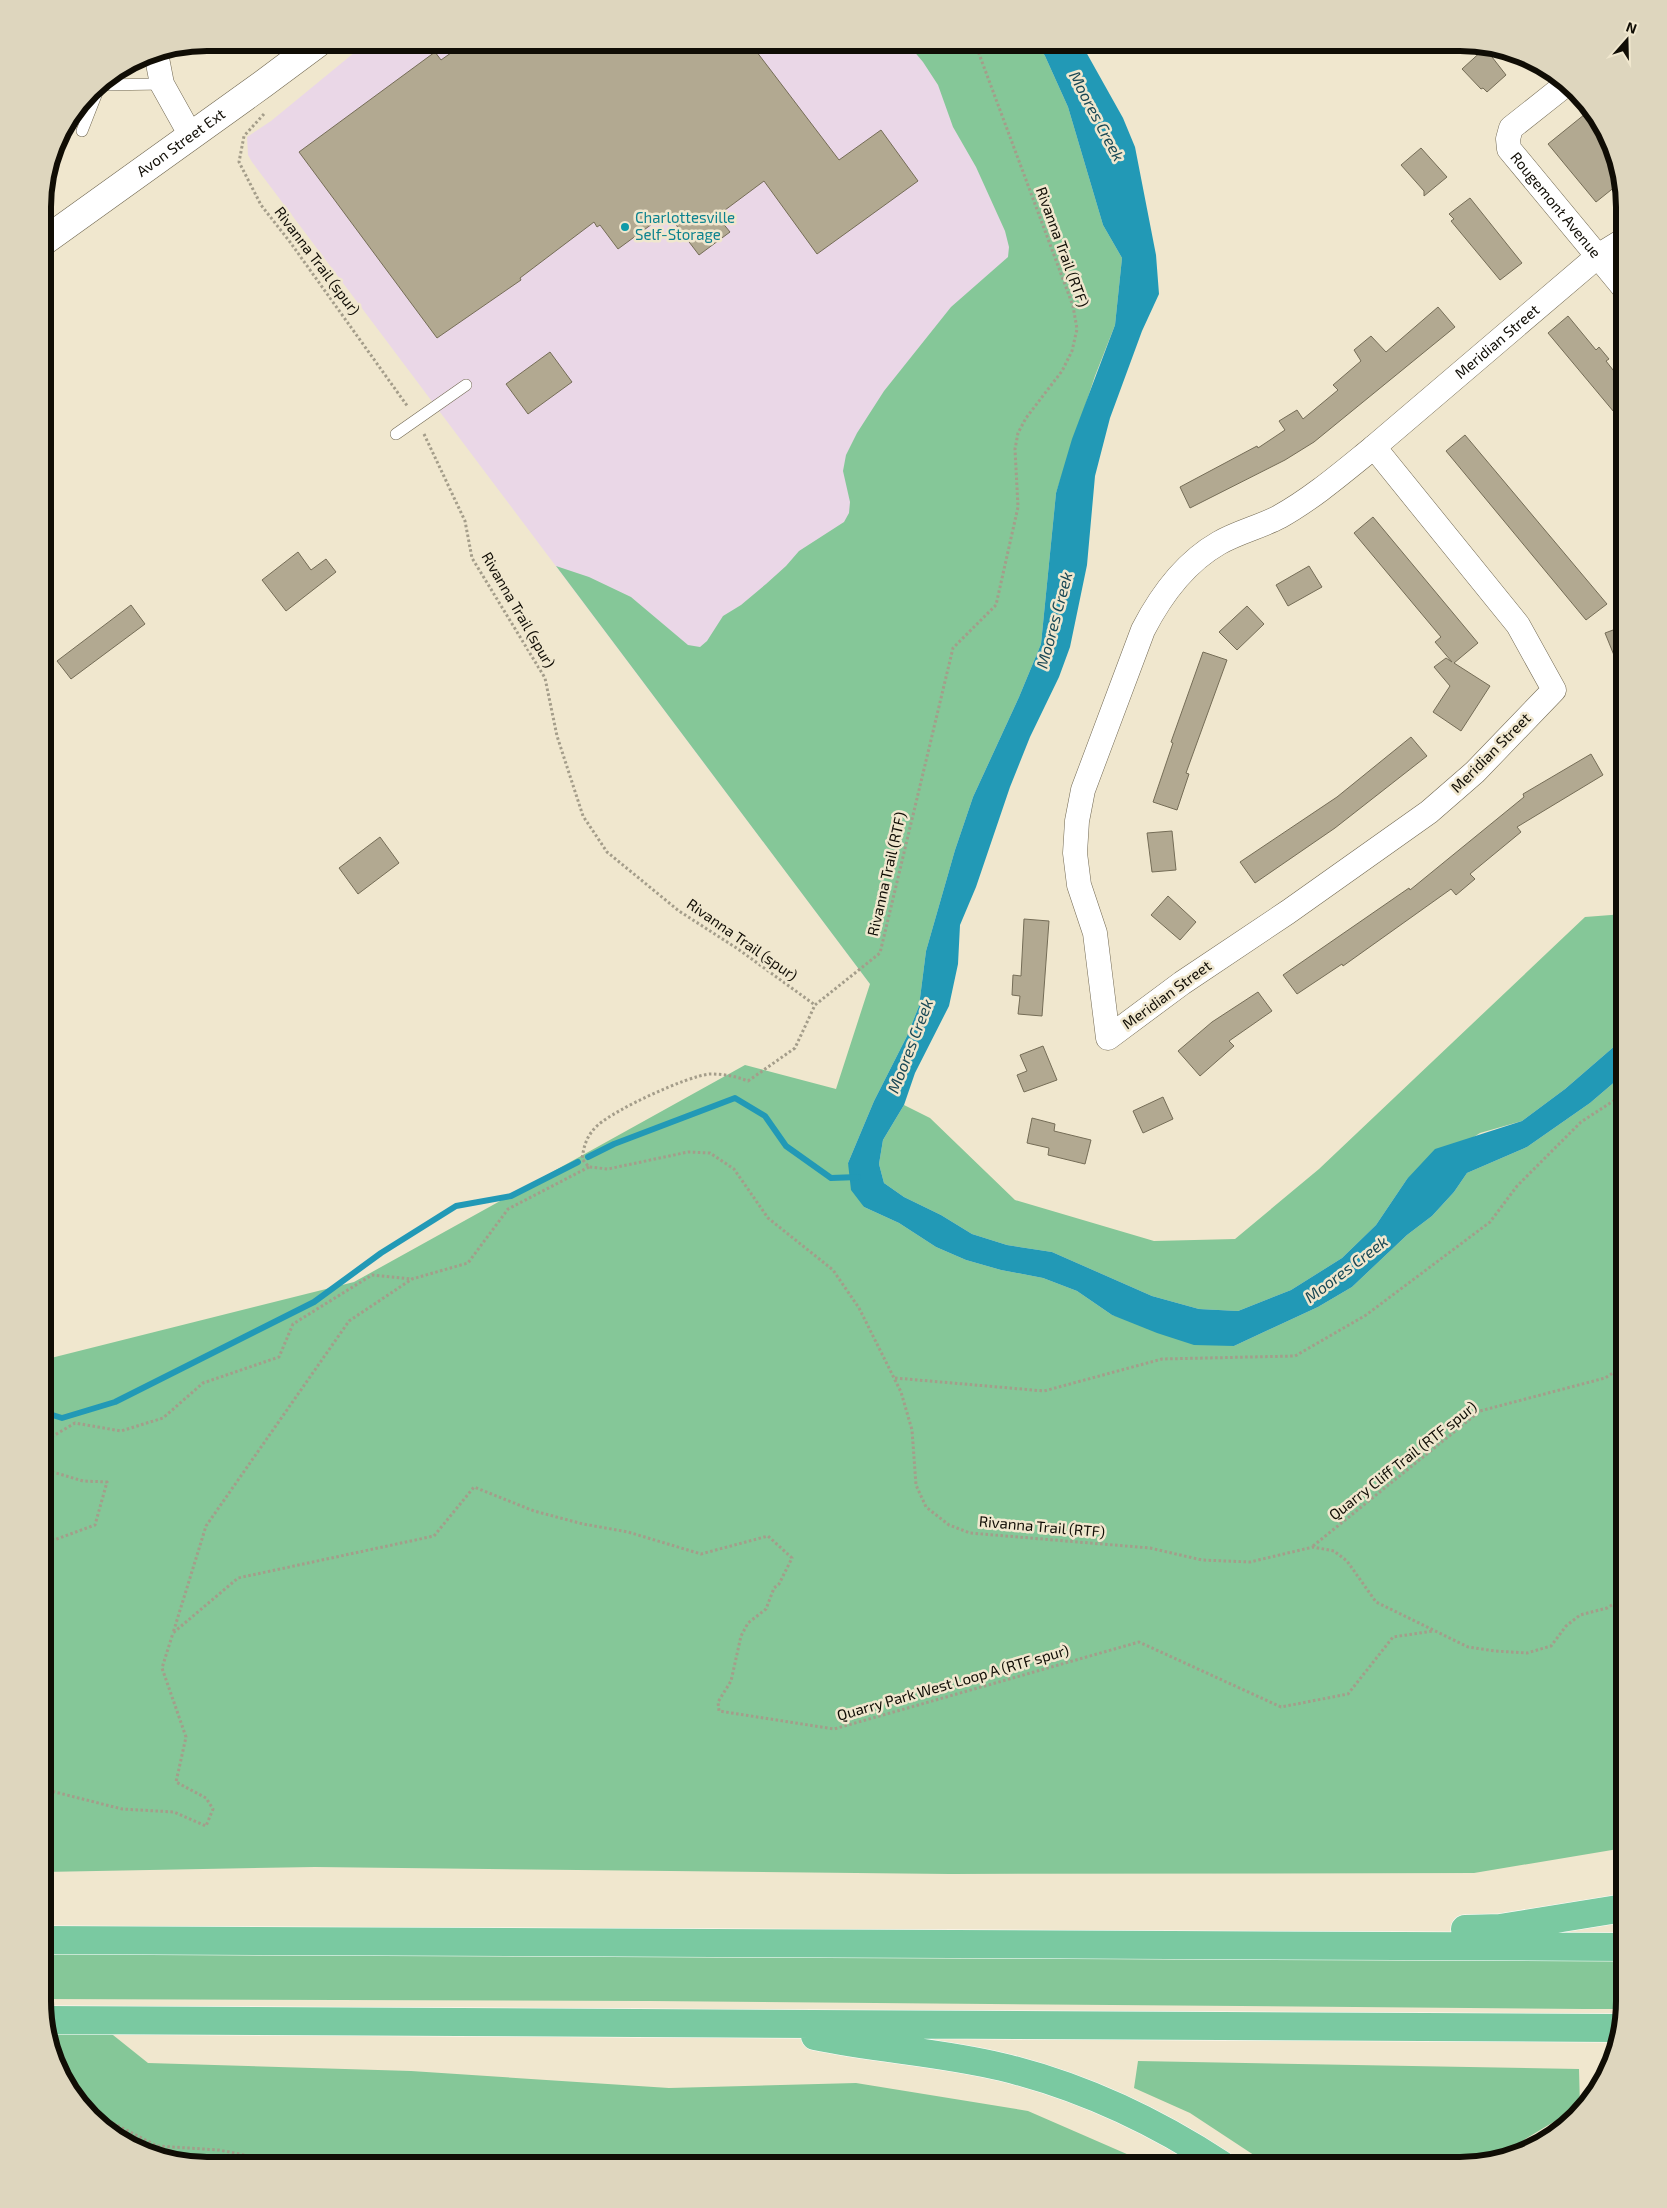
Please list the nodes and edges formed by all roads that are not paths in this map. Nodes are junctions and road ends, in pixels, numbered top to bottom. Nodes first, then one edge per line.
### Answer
1 (321, 51) edge
2 (157, 60) edge
3 (116, 81) edge
4 (162, 84) junction
5 (1561, 89) edge
6 (91, 104) edge
7 (82, 131) dead end
8 (191, 136) junction
9 (52, 236) edge
10 (1616, 245) edge
11 (1598, 256) junction
12 (1616, 278) edge
13 (466, 385) dead end
14 (396, 434) dead end
15 (1374, 447) junction
16 (1616, 1910) edge
17 (51, 1940) edge
18 (1221, 1946) junction
19 (1616, 1948) edge
20 (53, 2020) edge
21 (752, 2024) junction
22 (1613, 2028) edge
23 (1209, 2157) edge

1 - 8 main road, Avon Street Ext
2 - 4 street
3 - 4 lane
4 - 8 street
5 - 11 street, Rougemont Avenue
6 - 7 lane
8 - 9 main road, Avon Street Ext
10 - 11 street, Meridian Street
11 - 12 street, Rougemont Avenue
11 - 15 street, Meridian Street
13 - 14 lane
15 - 15 street, Meridian Street
16 - 18 highway
17 - 18 highway
18 - 19 highway
20 - 21 highway
21 - 22 highway
21 - 23 highway

